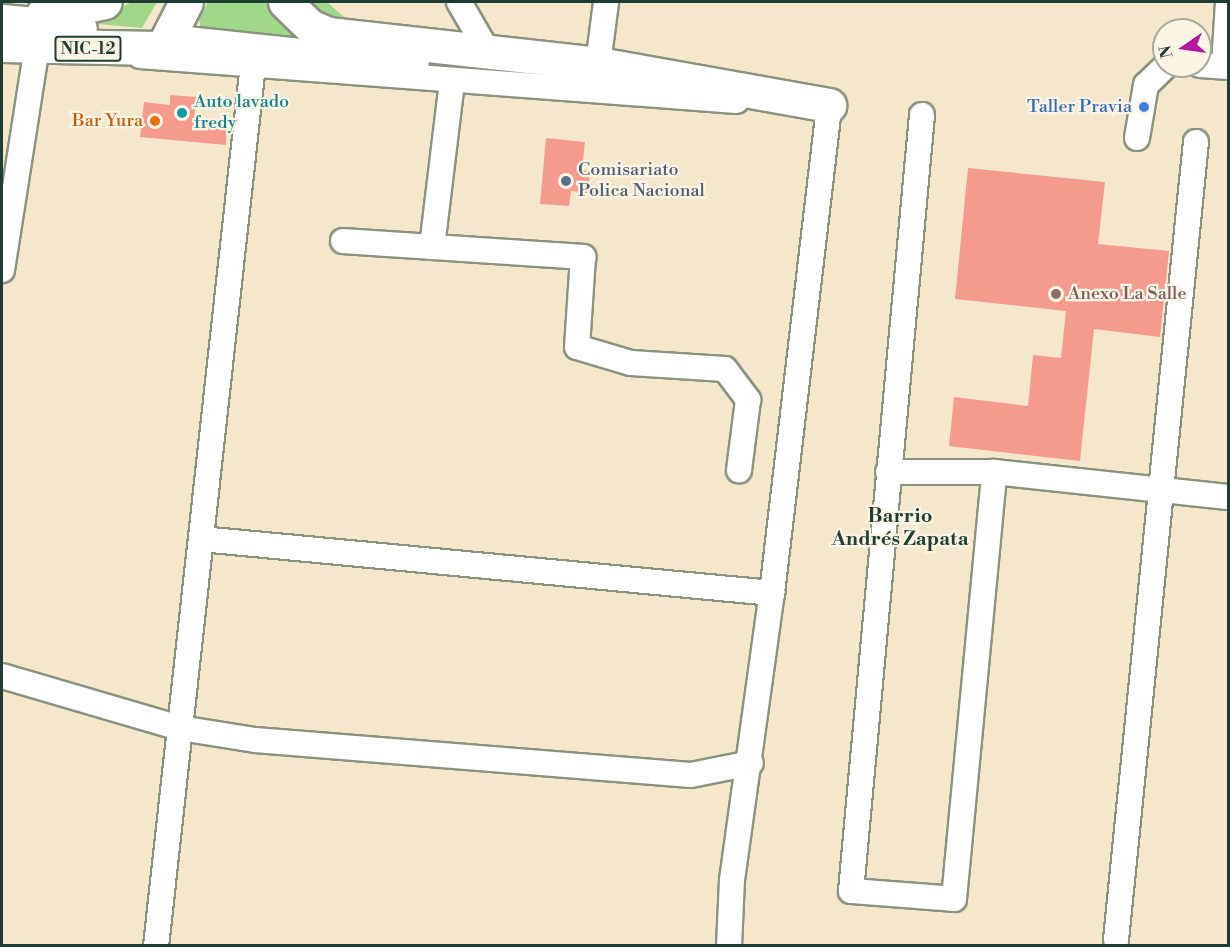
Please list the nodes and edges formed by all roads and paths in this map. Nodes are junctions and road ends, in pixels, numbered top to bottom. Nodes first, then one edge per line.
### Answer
1 (105, 2) edge
2 (285, 2) edge
3 (459, 2) edge
4 (606, 2) edge
5 (1228, 2) edge
6 (2, 15) edge
7 (2, 21) edge
8 (177, 25) edge
9 (2, 45) edge
10 (47, 48) junction
11 (488, 52) junction
12 (209, 62) junction
13 (598, 64) junction
14 (253, 65) junction
15 (1226, 66) edge
16 (1154, 78) edge
17 (452, 81) junction
18 (829, 105) junction
19 (922, 115) dead end
20 (1137, 138) dead end
21 (1196, 142) dead end
22 (343, 241) dead end
23 (432, 247) junction
24 (2, 270) edge
25 (739, 470) dead end
26 (888, 472) junction
27 (994, 472) junction
28 (1164, 489) junction
29 (1228, 496) edge
30 (201, 539) junction
31 (772, 593) junction
32 (2, 676) edge
33 (180, 728) junction
34 (751, 763) junction
35 (1116, 940) dead end
36 (156, 945) edge
37 (729, 945) edge

1 - 6 highway
2 - 11 highway
3 - 11 street
4 - 13 street
5 - 15 street
7 - 8 highway, NIC-12
8 - 10 highway, NIC-12
8 - 12 street
8 - 18 street
9 - 10 highway, NIC-12
10 - 12 street
10 - 24 street
11 - 13 highway
12 - 14 street
13 - 18 highway
14 - 17 street
14 - 30 street
16 - 20 street
17 - 18 street
17 - 23 street
18 - 31 street
19 - 26 street
21 - 28 street
22 - 23 street
23 - 25 street
26 - 27 street
26 - 27 street
27 - 28 street
28 - 29 street
28 - 35 street
30 - 31 street
30 - 33 street
31 - 34 street
32 - 33 street
33 - 34 street
33 - 36 street
34 - 37 street

